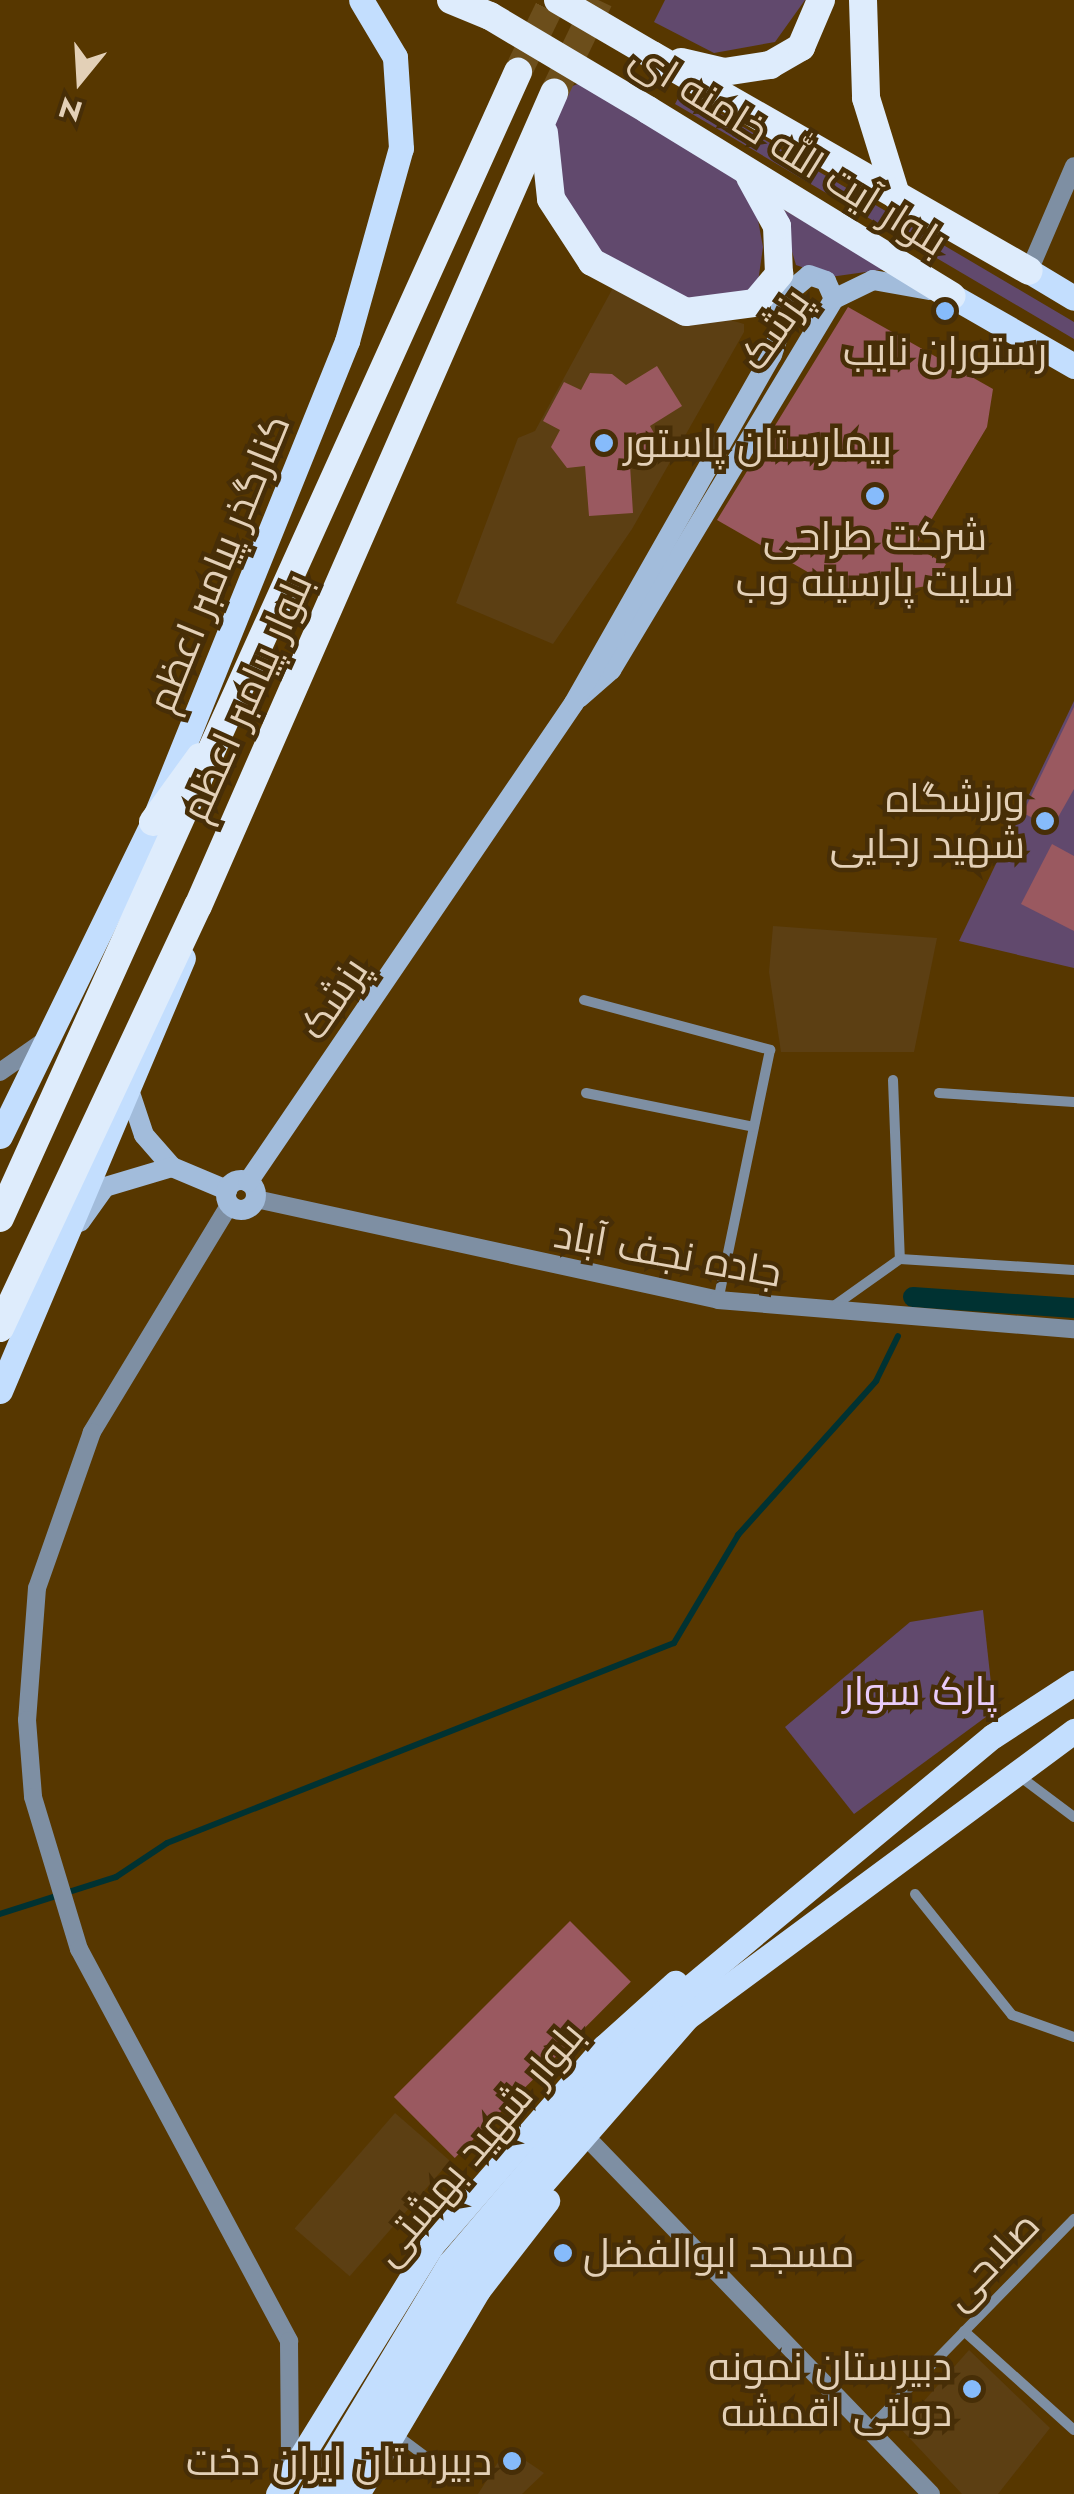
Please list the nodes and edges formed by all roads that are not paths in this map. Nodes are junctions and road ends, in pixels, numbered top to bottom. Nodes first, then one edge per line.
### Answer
1 (361, 0) edge
2 (450, 0) edge
3 (462, 0) edge
4 (558, 0) edge
5 (822, 0) edge
6 (863, 0) edge
7 (490, 16) junction
8 (652, 55) junction
9 (518, 72) tunnel mouth
10 (1074, 166) edge
11 (750, 178) junction
12 (896, 194) junction
13 (1029, 271) junction
14 (781, 286) junction
15 (952, 296) junction
16 (1074, 298) edge
17 (834, 299) junction
18 (1074, 366) edge
19 (574, 703) junction
20 (236, 708) junction
21 (153, 822) junction
22 (198, 906) junction
23 (584, 1000) dead end
24 (48, 1038) junction
25 (0, 1072) edge
26 (894, 1080) dead end
27 (586, 1093) dead end
28 (939, 1093) dead end
29 (131, 1096) junction
30 (1074, 1102) edge
31 (754, 1127) junction
32 (0, 1136) edge
33 (172, 1168) junction
34 (252, 1190) junction
35 (228, 1197) junction
36 (0, 1218) edge
37 (66, 1245) junction
38 (900, 1259) junction
39 (1074, 1270) edge
40 (718, 1300) junction
41 (821, 1315) junction
42 (0, 1328) edge
43 (1074, 1330) edge
44 (0, 1391) edge
45 (1074, 1684) edge
46 (1074, 1731) edge
47 (1013, 1772) junction
48 (1074, 1817) edge
49 (915, 1894) dead end
50 (749, 1932) junction
51 (759, 1961) junction
52 (678, 2010) junction
53 (1074, 2037) edge
54 (594, 2145) junction
55 (1074, 2218) edge
56 (964, 2331) junction
57 (868, 2430) junction
58 (1074, 2430) edge
59 (393, 2433) junction
60 (374, 2464) junction
61 (457, 2480) dead end
62 (284, 2483) edge
63 (319, 2492) edge
64 (356, 2494) edge
65 (366, 2494) edge
66 (931, 2494) edge

1 - 21 main road, کنارگذر پیامبر اعظم
2 - 7 highway
3 - 7 highway, بلوار آیت الله خامنه ای
4 - 8 highway, بلوار آیت الله خامنه ای, bridge
5 - 8 highway
6 - 12 highway
7 - 11 highway, بلوار آیت الله خامنه ای, bridge
8 - 12 highway, بلوار آیت الله خامنه ای
9 - 20 highway, بلوار پیامبر اعظم
10 - 13 street
11 - 14 highway
11 - 15 highway, بلوار آیت الله خامنه ای
12 - 13 highway, بلوار آیت الله خامنه ای
13 - 16 main road, بلوار آیت الله خامنه ای
14 - 17 main road
14 - 19 main road, پزشک
14 - 22 highway, بلوار پیامبر اعظم
15 - 17 main road, پزشک
15 - 18 main road, بلوار آیت الله خامنه ای
17 - 19 main road, پزشک
19 - 34 main road, پزشک
20 - 21 highway
20 - 36 highway, بلوار پیامبر اعظم
21 - 24 main road, کنارگذر پیامبر اعظم
22 - 29 main road
22 - 42 highway, بلوار پیامبر اعظم
23 - 31 street
24 - 25 street
24 - 32 main road, کنارگذر پیامبر اعظم
26 - 38 street
27 - 31 street
28 - 30 street
29 - 33 main road
29 - 37 main road
31 - 40 street
33 - 35 main road
33 - 37 main road
34 - 35 main road
34 - 40 street, جاده نجف آباد
35 - 62 street
37 - 44 main road
38 - 39 street
38 - 41 street
40 - 41 street, جاده نجف آباد
41 - 43 street, جاده نجف آباد
45 - 50 main road, بلوار شهید بهشتی
46 - 47 main road
47 - 48 street
47 - 51 main road
49 - 53 street
50 - 52 main road, بلوار شهید بهشتی
50 - 62 main road, بلوار شهید بهشتی
51 - 52 main road
51 - 54 main road
52 - 63 main road
54 - 57 street
54 - 59 main road
55 - 56 street, صلاحی
56 - 57 street, صلاحی
56 - 58 street
57 - 66 street
59 - 60 main road
59 - 61 street
60 - 64 main road
60 - 65 main road

